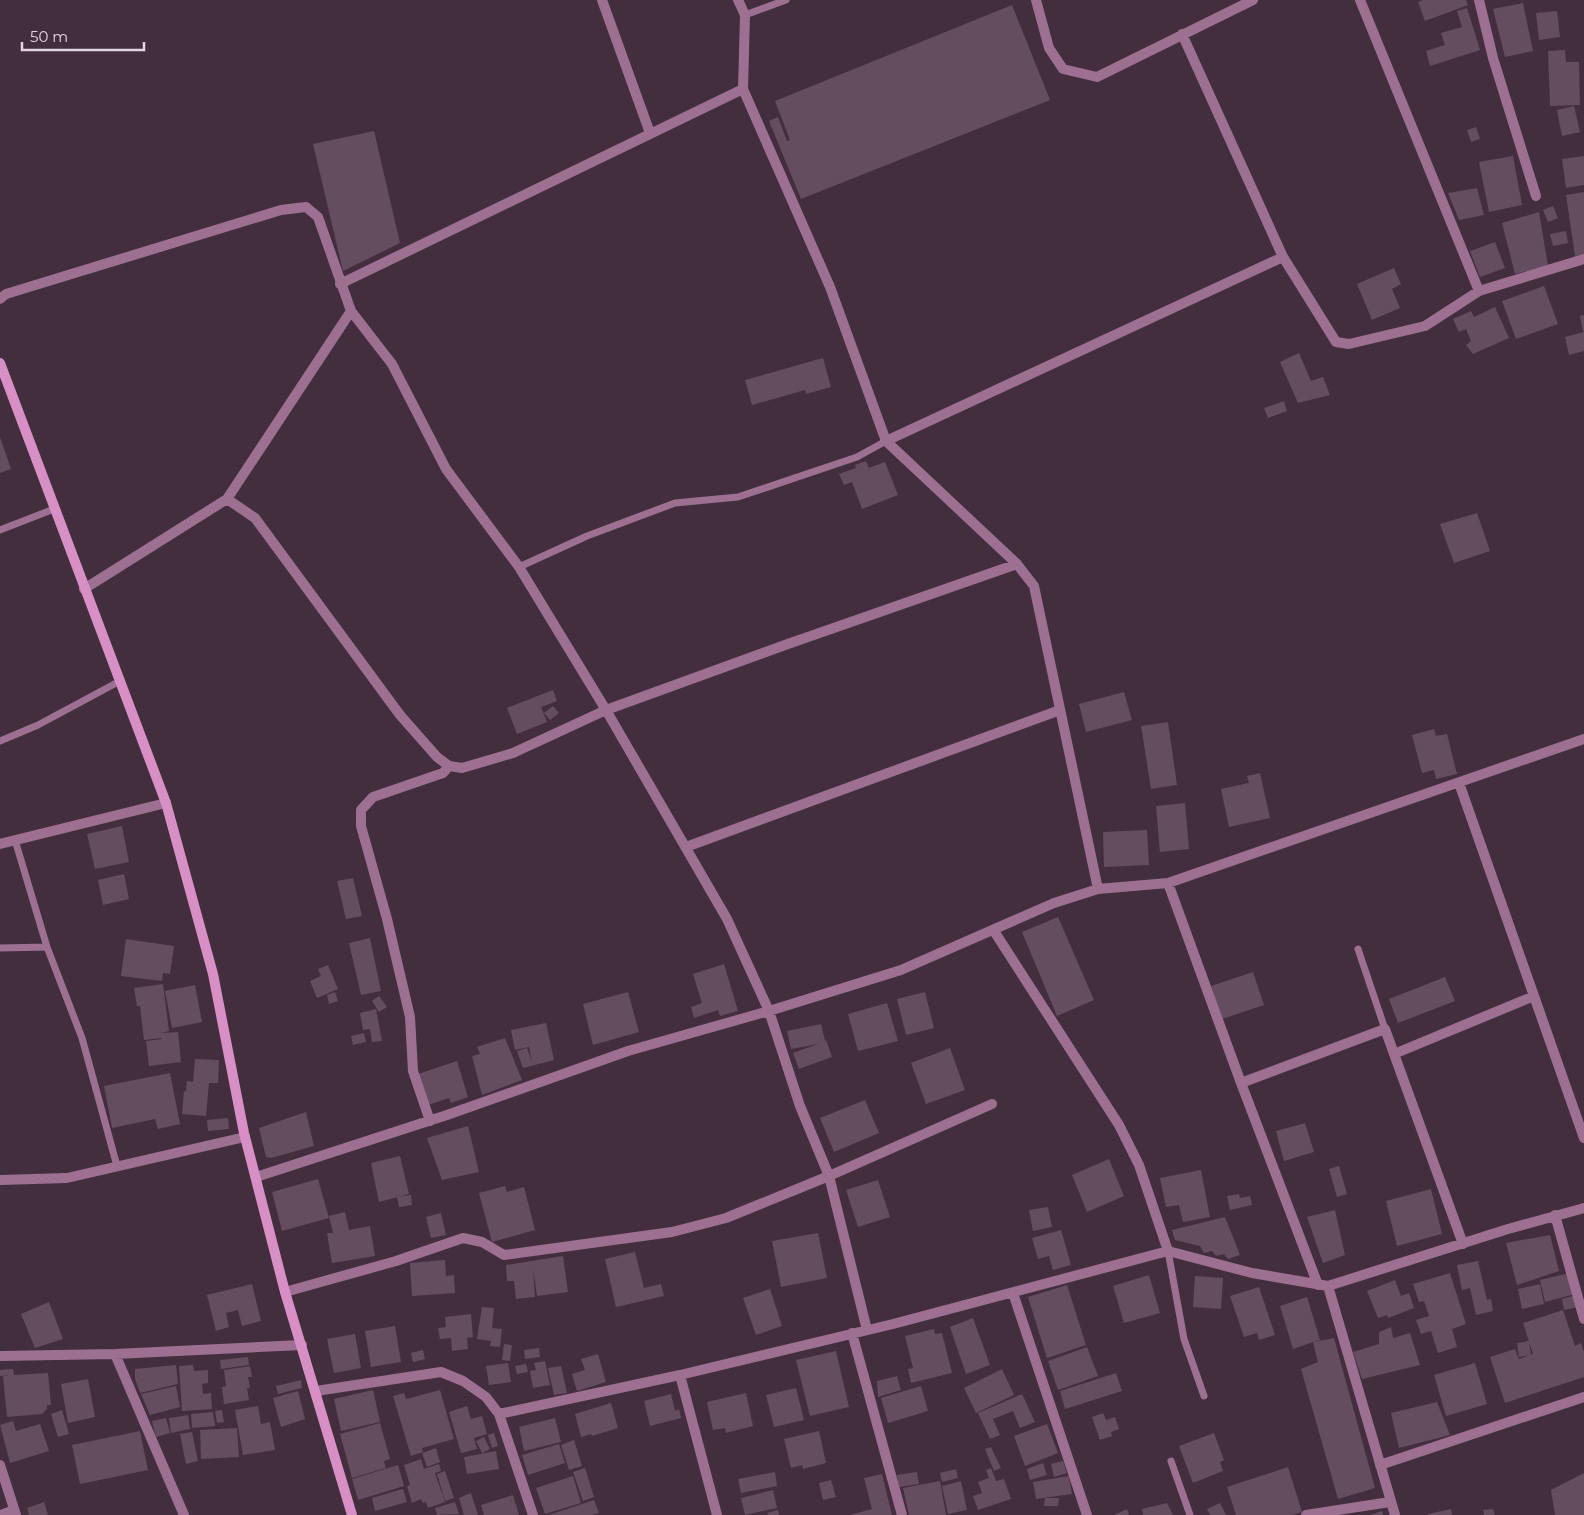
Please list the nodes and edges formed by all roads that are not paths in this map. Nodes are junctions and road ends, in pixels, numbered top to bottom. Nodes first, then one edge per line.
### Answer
1 (602, 0) edge
2 (738, 0) edge
3 (786, 0) edge
4 (1036, 0) edge
5 (1253, 0) edge
6 (1360, 0) edge
7 (1479, 0) edge
8 (745, 15) junction
9 (1182, 34) junction
10 (743, 89) junction
11 (650, 133) junction
12 (1536, 196) dead end
13 (1283, 257) junction
14 (1584, 259) edge
15 (340, 284) junction
16 (1479, 291) junction
17 (0, 299) edge
18 (351, 311) junction
19 (0, 363) edge
20 (886, 441) junction
21 (228, 500) junction
22 (54, 509) junction
23 (0, 530) edge
24 (1018, 564) junction
25 (519, 567) junction
26 (84, 589) junction
27 (120, 681) junction
28 (606, 710) junction
29 (1060, 710) junction
30 (1584, 739) edge
31 (0, 742) edge
32 (449, 766) junction
33 (1459, 783) junction
34 (166, 803) junction
35 (15, 840) junction
36 (0, 844) edge
37 (686, 847) junction
38 (1168, 883) junction
39 (1098, 890) junction
40 (994, 931) junction
41 (0, 948) edge
42 (47, 948) junction
43 (1358, 949) dead end
44 (1534, 996) junction
45 (769, 1012) junction
46 (1385, 1029) junction
47 (1394, 1054) junction
48 (1241, 1083) junction
49 (992, 1104) dead end
50 (430, 1121) junction
51 (246, 1137) junction
52 (1584, 1138) edge
53 (117, 1166) junction
54 (830, 1176) junction
55 (256, 1177) junction
56 (0, 1180) edge
57 (1584, 1208) edge
58 (1556, 1215) junction
59 (1463, 1244) junction
60 (1168, 1251) junction
61 (1323, 1286) junction
62 (285, 1292) junction
63 (1013, 1293) junction
64 (1584, 1319) edge
65 (867, 1330) junction
66 (852, 1332) junction
67 (302, 1344) junction
68 (115, 1354) junction
69 (0, 1356) edge
70 (680, 1374) junction
71 (316, 1391) junction
72 (1204, 1396) dead end
73 (1584, 1397) edge
74 (498, 1414) junction
75 (1171, 1461) dead end
76 (0, 1465) edge
77 (1380, 1465) junction
78 (1390, 1502) junction
79 (15, 1512) edge
80 (1, 1515) edge
81 (184, 1515) edge
82 (352, 1515) edge
83 (533, 1515) edge
84 (717, 1515) edge
85 (902, 1515) edge
86 (1087, 1515) edge
87 (1190, 1515) edge
88 (1306, 1515) edge
89 (1396, 1515) edge

1 - 11 street
2 - 8 street
3 - 8 lane
4 - 9 street
5 - 9 street
6 - 16 street
7 - 12 street
8 - 10 street
9 - 13 street
10 - 11 street
10 - 20 street
11 - 15 street
13 - 16 street
13 - 20 street
14 - 16 street
15 - 17 street
15 - 18 street
18 - 21 street
18 - 25 street
19 - 22 street
20 - 24 street
20 - 25 lane
21 - 26 street
21 - 32 street
22 - 23 lane
22 - 26 street
24 - 28 street
24 - 29 street
25 - 28 street
26 - 27 street
27 - 31 lane
27 - 34 street
28 - 32 street
28 - 37 street
29 - 37 street
29 - 39 street
30 - 33 street
32 - 50 street
33 - 38 street
33 - 44 street
34 - 35 street
34 - 51 street
35 - 36 street
35 - 42 lane
37 - 45 street
38 - 39 street
38 - 48 street
39 - 40 street
40 - 45 street
40 - 60 street
41 - 42 lane
42 - 53 lane
43 - 46 lane
44 - 47 street
44 - 52 street
45 - 50 street
45 - 54 street
46 - 47 street
46 - 48 street
47 - 59 street
48 - 61 street
49 - 54 street
50 - 55 street
51 - 53 street
51 - 55 street
53 - 56 street
54 - 62 street
54 - 65 street
55 - 62 street
57 - 58 street
58 - 59 street
58 - 64 street
59 - 61 street
60 - 61 street
60 - 63 street
60 - 72 lane
61 - 77 street
62 - 67 street
63 - 65 street
63 - 86 street
65 - 66 street
66 - 70 street
66 - 85 street
67 - 68 street
67 - 71 street
68 - 69 street
68 - 81 street
70 - 74 street
70 - 84 street
71 - 74 street
71 - 82 street
73 - 77 street
74 - 83 street
75 - 87 lane
76 - 79 street
77 - 78 street
78 - 88 street
78 - 89 street
79 - 80 street

